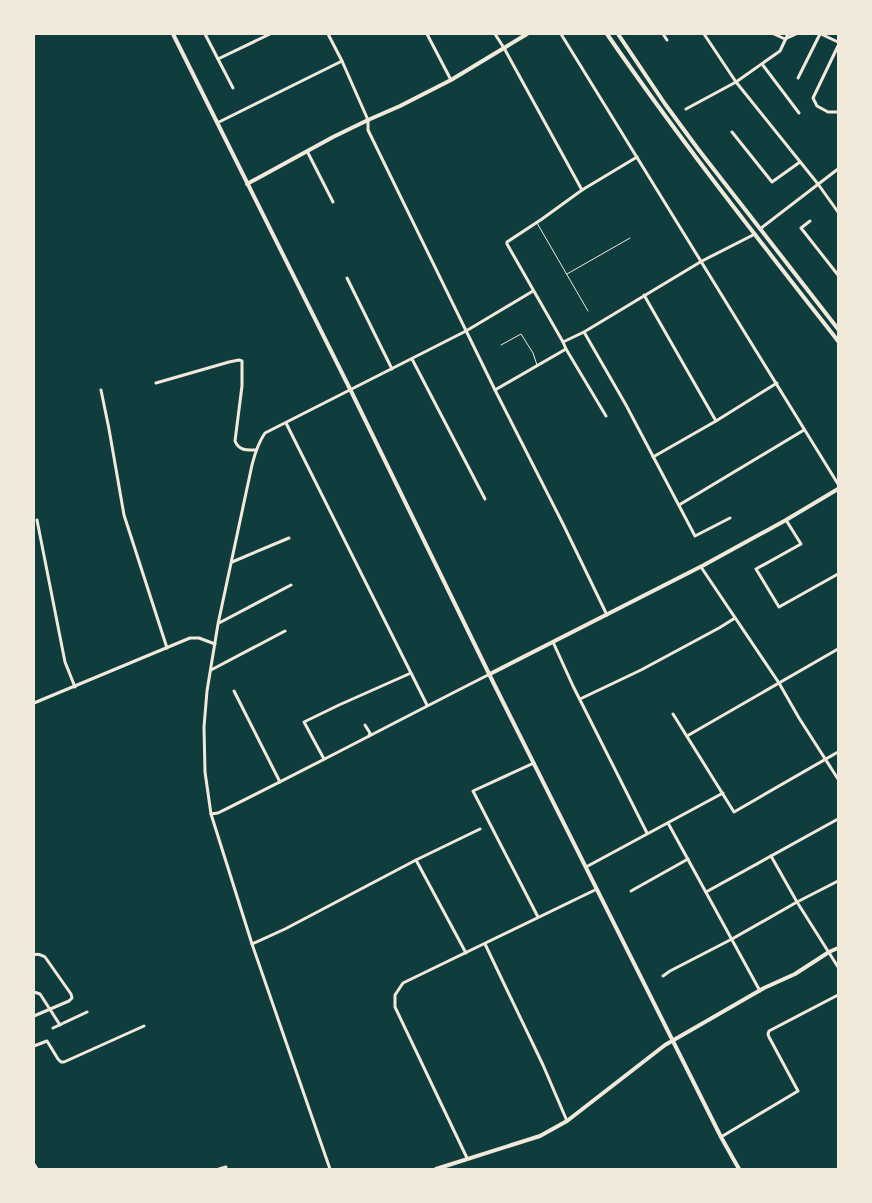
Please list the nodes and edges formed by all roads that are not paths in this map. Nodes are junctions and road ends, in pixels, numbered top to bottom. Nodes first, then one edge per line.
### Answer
1 (173, 34) edge
2 (205, 34) edge
3 (270, 34) edge
4 (328, 34) edge
5 (427, 34) edge
6 (495, 34) edge
7 (527, 34) edge
8 (561, 34) edge
9 (608, 34) edge
10 (618, 34) edge
11 (663, 34) edge
12 (704, 34) edge
13 (774, 34) edge
14 (788, 34) edge
15 (796, 34) edge
16 (821, 34) edge
17 (785, 39) junction
18 (667, 40) dead end
19 (838, 44) edge
20 (504, 48) junction
21 (218, 60) junction
22 (342, 61) junction
23 (762, 64) junction
24 (798, 78) dead end
25 (451, 80) junction
26 (736, 82) junction
27 (233, 88) dead end
28 (686, 109) dead end
29 (838, 112) edge
30 (799, 113) dead end
31 (368, 120) junction
32 (217, 123) junction
33 (732, 132) dead end
34 (307, 151) junction
35 (637, 157) junction
36 (800, 162) junction
37 (838, 169) edge
38 (247, 184) junction
39 (818, 184) junction
40 (582, 190) junction
41 (332, 202) dead end
42 (838, 212) edge
43 (810, 220) dead end
44 (536, 223) junction
45 (760, 229) junction
46 (755, 234) junction
47 (630, 238) dead end
48 (702, 262) junction
49 (567, 274) junction
50 (838, 275) edge
51 (347, 278) dead end
52 (533, 291) junction
53 (644, 296) junction
54 (588, 311) dead end
55 (838, 329) edge
56 (466, 331) junction
57 (584, 332) junction
58 (838, 340) edge
59 (562, 342) junction
60 (501, 345) dead end
61 (566, 349) junction
62 (412, 359) junction
63 (537, 366) junction
64 (392, 369) junction
65 (156, 383) dead end
66 (776, 384) junction
67 (350, 389) junction
68 (100, 390) dead end
69 (495, 390) junction
70 (606, 416) dead end
71 (716, 421) junction
72 (286, 423) junction
73 (804, 430) junction
74 (256, 450) junction
75 (653, 457) junction
76 (838, 484) edge
77 (838, 489) edge
78 (484, 499) dead end
79 (679, 505) junction
80 (730, 518) dead end
81 (37, 520) dead end
82 (786, 520) junction
83 (289, 538) dead end
84 (231, 562) junction
85 (701, 567) junction
86 (838, 574) edge
87 (291, 585) dead end
88 (607, 615) junction
89 (735, 618) junction
90 (218, 624) junction
91 (284, 631) dead end
92 (553, 642) junction
93 (214, 644) junction
94 (167, 648) junction
95 (838, 649) edge
96 (210, 670) junction
97 (411, 673) junction
98 (490, 674) junction
99 (779, 683) junction
100 (75, 687) junction
101 (234, 691) dead end
102 (580, 699) junction
103 (34, 704) edge
104 (427, 705) junction
105 (673, 714) dead end
106 (365, 725) dead end
107 (369, 736) junction
108 (687, 736) junction
109 (838, 752) edge
110 (324, 759) junction
111 (825, 759) junction
112 (535, 763) junction
113 (838, 779) edge
114 (280, 782) junction
115 (723, 793) junction
116 (211, 814) junction
117 (838, 819) edge
118 (668, 823) junction
119 (480, 829) dead end
120 (647, 833) junction
121 (771, 856) junction
122 (688, 859) junction
123 (416, 860) junction
124 (586, 867) junction
125 (838, 881) edge
126 (597, 889) junction
127 (631, 891) dead end
128 (706, 892) junction
129 (797, 902) junction
130 (538, 917) junction
131 (732, 939) junction
132 (252, 944) junction
133 (485, 944) junction
134 (838, 948) edge
135 (829, 952) junction
136 (466, 953) junction
137 (34, 955) edge
138 (838, 967) edge
139 (663, 976) dead end
140 (760, 991) junction
141 (34, 992) edge
142 (838, 995) edge
143 (51, 1009) junction
144 (87, 1012) dead end
145 (34, 1016) edge
146 (60, 1025) junction
147 (144, 1026) dead end
148 (53, 1028) dead end
149 (673, 1041) junction
150 (34, 1046) edge
151 (567, 1121) junction
152 (721, 1137) junction
153 (467, 1158) junction
154 (34, 1164) edge
155 (226, 1167) dead end
156 (37, 1169) edge
157 (219, 1169) edge
158 (330, 1169) edge
159 (436, 1169) edge
160 (739, 1169) edge

1 - 32 street
2 - 21 street
3 - 21 street
4 - 22 street
5 - 25 street
6 - 20 street
7 - 20 street
8 - 35 street
9 - 46 street
10 - 45 street
11 - 18 street
12 - 26 street
13 - 17 street
14 - 17 street
15 - 17 street
16 - 19 street
16 - 24 street
17 - 23 street
19 - 29 street
20 - 25 street
20 - 40 street
21 - 27 street
22 - 31 street
22 - 32 street
23 - 26 street
23 - 30 street
25 - 31 street
26 - 28 street
26 - 36 street
31 - 34 street
31 - 56 street
32 - 38 street
33 - 36 street
34 - 38 street
34 - 41 street
35 - 40 street
35 - 48 street
36 - 39 street
37 - 39 street
38 - 67 street
39 - 42 street
39 - 45 street
40 - 44 street
43 - 50 street
44 - 49 lane
44 - 52 street
45 - 55 street
46 - 48 street
46 - 58 street
47 - 49 lane
48 - 53 street
48 - 66 street
49 - 54 lane
51 - 64 street
52 - 56 street
52 - 59 street
53 - 57 street
53 - 71 street
56 - 62 street
56 - 69 street
57 - 59 street
57 - 75 street
59 - 61 street
60 - 63 lane
61 - 63 street
61 - 70 street
62 - 64 street
62 - 78 street
63 - 69 street
64 - 67 street
65 - 74 street
66 - 71 street
66 - 73 street
67 - 72 street
67 - 98 street
68 - 94 street
69 - 88 street
71 - 75 street
72 - 74 street
72 - 97 street
73 - 76 street
73 - 79 street
74 - 84 street
75 - 79 street
77 - 82 street
79 - 80 street
81 - 100 street
82 - 85 street
82 - 86 street
83 - 84 street
84 - 90 street
85 - 88 street
85 - 89 street
87 - 90 street
88 - 92 street
89 - 99 street
89 - 102 street
90 - 93 street
91 - 96 street
92 - 98 street
92 - 102 street
93 - 94 street
93 - 96 street
94 - 100 street
95 - 99 street
96 - 116 street
97 - 104 street
97 - 110 street
98 - 104 street
98 - 112 street
99 - 108 street
99 - 111 street
100 - 103 street
101 - 114 street
102 - 120 street
104 - 107 street
105 - 108 street
106 - 107 street
107 - 110 street
108 - 115 street
109 - 111 street
110 - 114 street
111 - 113 street
111 - 115 street
112 - 124 street
112 - 130 street
114 - 116 street
115 - 118 street
116 - 132 street
117 - 121 street
118 - 120 street
118 - 122 street
119 - 123 street
120 - 124 street
121 - 128 street
121 - 129 street
122 - 127 street
122 - 128 street
123 - 132 street
123 - 136 street
124 - 126 street
125 - 129 street
126 - 130 street
126 - 149 street
128 - 131 street
129 - 131 street
129 - 135 street
130 - 133 street
131 - 139 street
131 - 140 street
132 - 158 street
133 - 136 street
133 - 151 street
134 - 135 street
135 - 138 street
135 - 140 street
136 - 153 street
137 - 143 street
140 - 149 street
141 - 143 street
142 - 152 street
143 - 145 street
143 - 146 street
144 - 146 street
146 - 148 street
147 - 150 street
149 - 151 street
149 - 152 street
151 - 153 street
152 - 160 street
153 - 159 street
154 - 156 street
155 - 157 street

